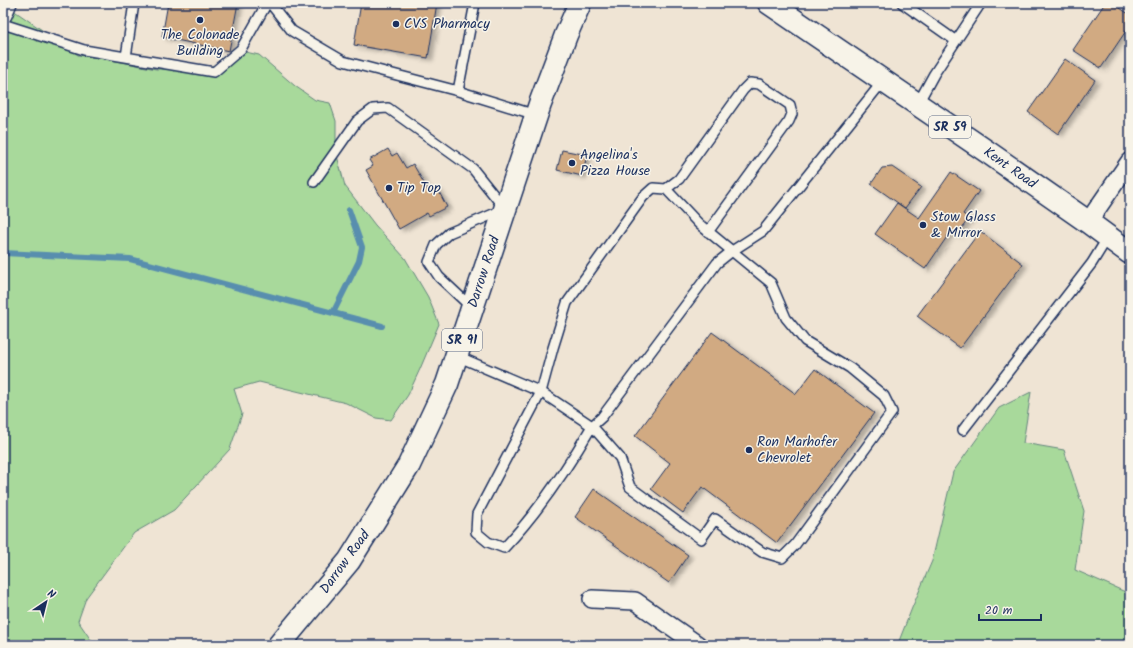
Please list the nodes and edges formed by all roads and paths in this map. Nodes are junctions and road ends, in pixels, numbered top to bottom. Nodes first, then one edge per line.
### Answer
1 (8, 3) edge
2 (134, 3) edge
3 (268, 3) edge
4 (475, 3) edge
5 (580, 3) edge
6 (769, 3) edge
7 (902, 3) edge
8 (981, 3) edge
9 (3, 15) edge
10 (3, 24) edge
11 (956, 41) junction
12 (126, 57) junction
13 (883, 81) junction
14 (458, 91) junction
15 (917, 104) junction
16 (536, 115) junction
17 (1130, 161) edge
18 (314, 182) dead end
19 (666, 189) junction
20 (505, 209) junction
21 (1088, 222) junction
22 (708, 232) junction
23 (1108, 237) junction
24 (732, 251) junction
25 (1130, 253) edge
26 (472, 308) junction
27 (456, 356) junction
28 (541, 392) junction
29 (592, 426) junction
30 (963, 430) dead end
31 (592, 599) dead end
32 (279, 645) edge
33 (698, 645) edge

1 - 9 street
2 - 12 lane
3 - 12 lane
3 - 14 lane
4 - 14 lane
5 - 16 main road, Darrow Road / SR 91
6 - 13 main road, Kent Road / SR 59
7 - 11 lane
8 - 11 lane
10 - 12 lane
11 - 15 lane
13 - 15 main road, Kent Road / SR 59
13 - 24 lane
14 - 16 lane
15 - 21 main road, Kent Road / SR 59
16 - 20 main road, Darrow Road / SR 91
17 - 21 street
18 - 20 lane
19 - 22 lane
19 - 22 lane
19 - 28 lane
20 - 26 main road, Darrow Road / SR 91
20 - 26 lane
21 - 23 main road, Kent Road / SR 59
22 - 24 lane
23 - 25 main road, Kent Road / SR 59
23 - 30 lane
24 - 29 lane
24 - 29 lane
26 - 27 main road, Darrow Road / SR 91
27 - 28 lane
27 - 32 main road, Darrow Road / SR 91
28 - 29 lane
28 - 29 lane
31 - 33 street

